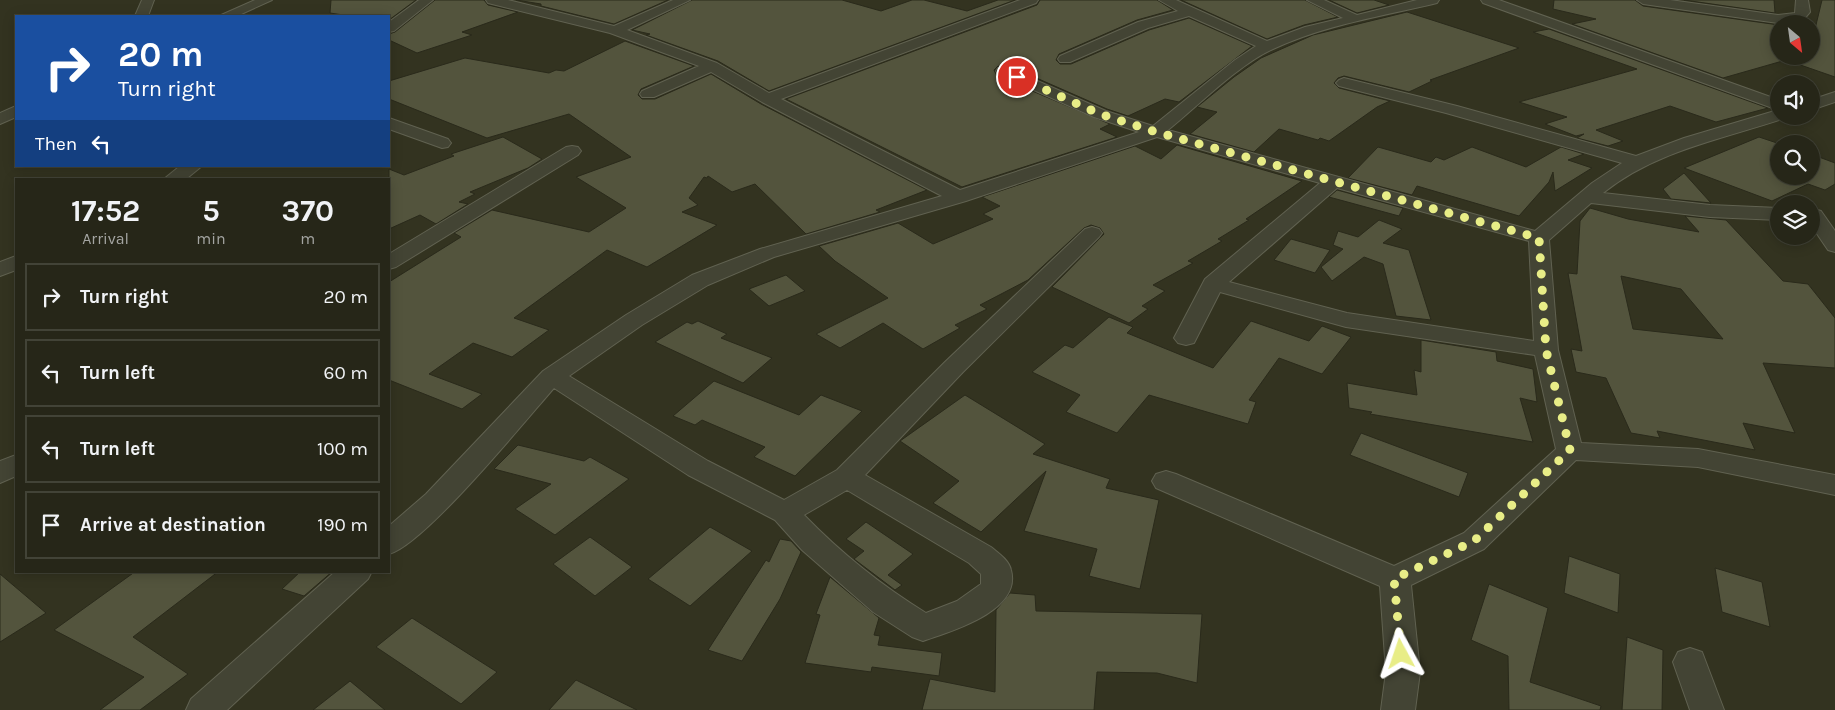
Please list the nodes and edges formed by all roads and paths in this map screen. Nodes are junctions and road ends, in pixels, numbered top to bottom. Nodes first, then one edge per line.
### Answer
1 (148, 0) edge
2 (266, 0) edge
3 (427, 0) edge
4 (492, 0) edge
5 (684, 0) edge
6 (1032, 0) edge
7 (1165, 0) edge
8 (1313, 0) edge
9 (1433, 0) edge
10 (1487, 0) edge
11 (1642, 0) edge
12 (1802, 0) edge
13 (1192, 11) junction
14 (142, 15) edge
15 (228, 15) edge
16 (1356, 19) junction
17 (390, 27) edge
18 (615, 30) junction
19 (1267, 46) junction
20 (1065, 58) dead end
21 (712, 66) junction
22 (1003, 71) dead end
23 (1344, 83) dead end
24 (648, 94) dead end
25 (1835, 97) edge
26 (768, 99) junction
27 (1770, 103) edge
28 (1820, 103) edge
29 (1820, 109) edge
30 (0, 110) edge
31 (15, 111) edge
32 (15, 112) edge
33 (1835, 113) edge
34 (1770, 118) edge
35 (0, 119) edge
36 (390, 123) edge
37 (1156, 132) junction
38 (442, 143) dead end
39 (572, 151) dead end
40 (1637, 162) junction
41 (191, 167) edge
42 (175, 178) edge
43 (1333, 182) junction
44 (960, 197) junction
45 (1587, 197) junction
46 (1770, 214) edge
47 (1820, 216) edge
48 (1835, 218) edge
49 (1820, 226) edge
50 (1092, 233) dead end
51 (1539, 238) junction
52 (1835, 246) edge
53 (15, 262) edge
54 (390, 262) edge
55 (0, 270) edge
56 (1213, 284) junction
57 (1186, 338) dead end
58 (1546, 350) junction
59 (552, 376) junction
60 (1570, 450) junction
61 (15, 465) edge
62 (0, 473) edge
63 (847, 477) junction
64 (1166, 481) dead end
65 (1835, 485) edge
66 (785, 513) junction
67 (390, 542) edge
68 (355, 573) edge
69 (1394, 579) junction
70 (1690, 662) dead end
71 (203, 710) edge
72 (1398, 710) edge
73 (1707, 710) edge

1 - 14 street
2 - 15 street
3 - 17 street
4 - 18 street
5 - 18 street
6 - 26 street
7 - 13 street
8 - 16 street
9 - 16 street
10 - 27 street
11 - 12 street
13 - 19 street
13 - 20 street
16 - 19 street
18 - 21 street
19 - 37 street
21 - 24 street
21 - 26 street
22 - 37 street
23 - 40 street
25 - 28 street
26 - 44 street
29 - 33 street
30 - 31 street
32 - 35 street
34 - 40 street
36 - 38 street
37 - 43 street
37 - 44 street
39 - 54 street
40 - 45 street
41 - 42 street
43 - 51 street
43 - 56 street
44 - 59 street
45 - 46 street
45 - 51 street
47 - 48 street
49 - 52 street
50 - 63 street
51 - 58 street
53 - 55 street
56 - 57 street
56 - 58 street
58 - 60 street
59 - 66 street
59 - 67 street
60 - 65 street
60 - 69 street
61 - 62 street
63 - 66 street
63 - 66 street
64 - 69 street
68 - 71 street
69 - 72 street
70 - 73 street

